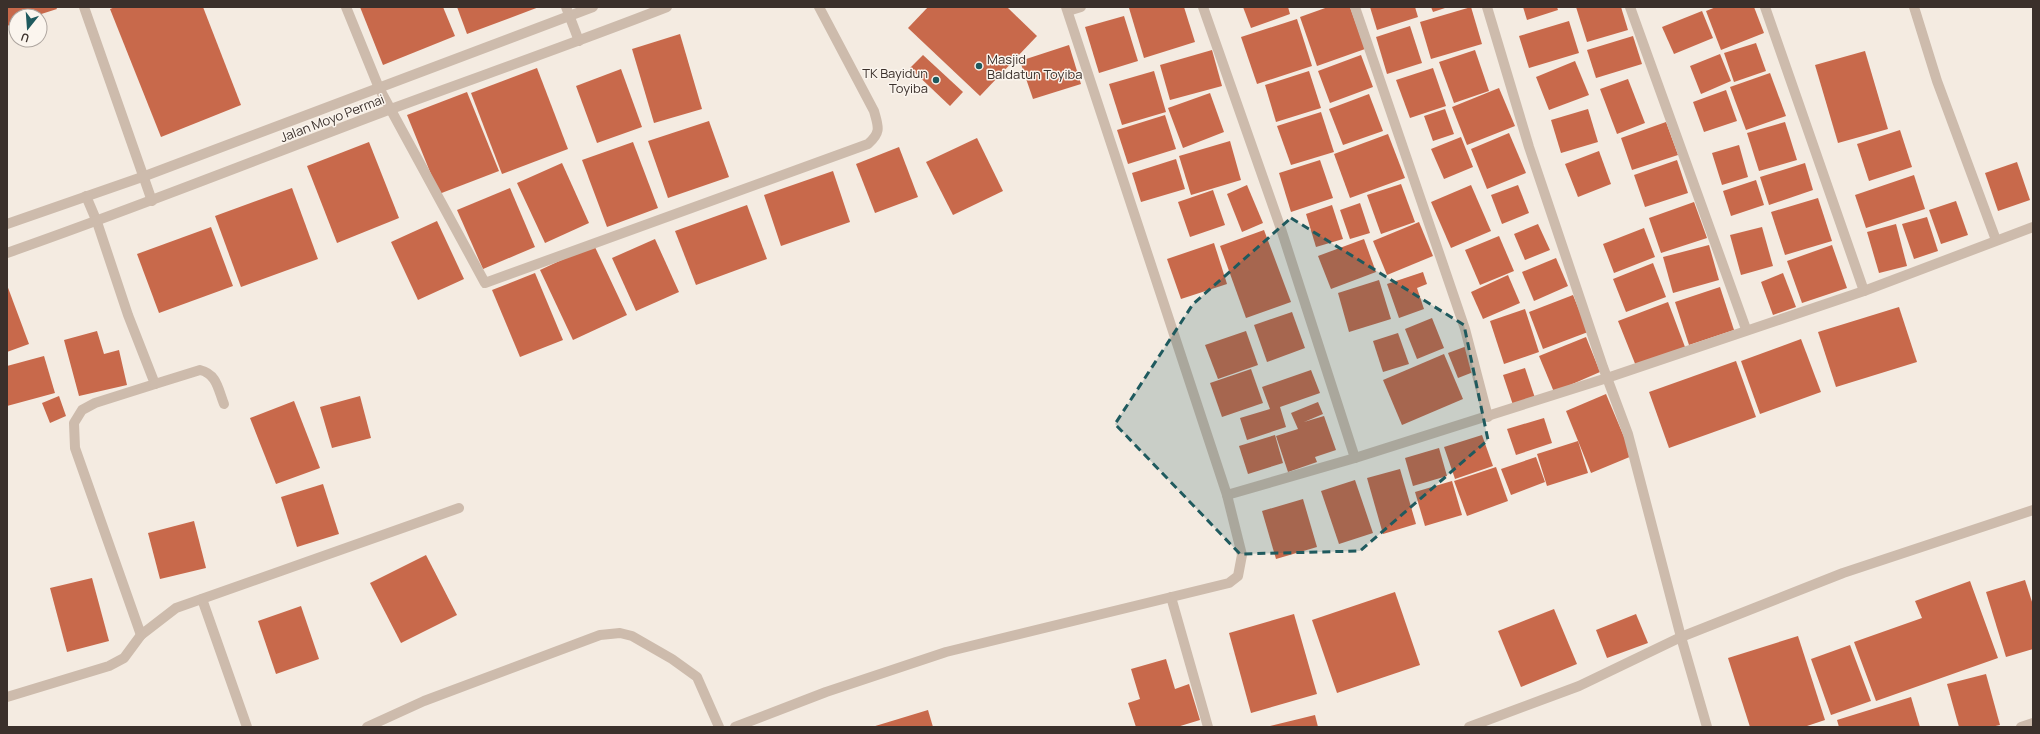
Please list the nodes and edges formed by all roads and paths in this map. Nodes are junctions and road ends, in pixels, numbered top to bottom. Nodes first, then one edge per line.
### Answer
1 (84, 7) edge
2 (346, 7) edge
3 (593, 7) edge
4 (667, 7) edge
5 (819, 7) edge
6 (1081, 7) edge
7 (1203, 7) edge
8 (1355, 7) edge
9 (1487, 7) edge
10 (1630, 7) edge
11 (1765, 7) edge
12 (1914, 7) edge
13 (1067, 9) edge
14 (568, 12) edge
15 (579, 41) junction
16 (379, 88) junction
17 (390, 110) junction
18 (145, 176) junction
19 (86, 196) junction
20 (152, 201) junction
21 (97, 222) junction
22 (7, 224) edge
23 (2033, 227) edge
24 (1996, 240) junction
25 (7, 253) edge
26 (1864, 291) junction
27 (1746, 330) junction
28 (1607, 378) junction
29 (155, 384) junction
30 (224, 404) dead end
31 (1488, 417) junction
32 (1354, 458) junction
33 (1227, 495) junction
34 (459, 508) dead end
35 (2033, 510) edge
36 (1172, 597) junction
37 (202, 599) junction
38 (141, 636) junction
39 (1681, 637) junction
40 (7, 697) edge
41 (247, 727) edge
42 (367, 727) edge
43 (719, 727) edge
44 (736, 727) edge
45 (1208, 727) edge
46 (1469, 727) edge
47 (1707, 727) edge

1 - 18 street
2 - 16 street
3 - 14 street, Jalan Moyo Permai
4 - 15 street, Jalan Moyo Permai
5 - 17 street
6 - 13 street
7 - 32 street
8 - 31 street
9 - 28 street
10 - 27 street
11 - 26 street
12 - 24 street
13 - 33 street
14 - 15 street
14 - 16 street, Jalan Moyo Permai
15 - 17 street, Jalan Moyo Permai
16 - 17 street
16 - 18 street, Jalan Moyo Permai
17 - 20 street, Jalan Moyo Permai
18 - 19 street, Jalan Moyo Permai
18 - 20 street
19 - 21 street
19 - 22 street, Jalan Moyo Permai
20 - 21 street, Jalan Moyo Permai
21 - 25 street, Jalan Moyo Permai
21 - 29 street
23 - 24 street
24 - 26 street
26 - 27 street
27 - 28 street
28 - 31 street
28 - 39 street
29 - 30 street
29 - 38 street
31 - 32 street
32 - 33 street
33 - 36 street
34 - 37 street
35 - 39 street
36 - 44 street
36 - 45 street
37 - 38 street
37 - 41 street
38 - 40 street
39 - 46 street
39 - 47 street
42 - 43 street

